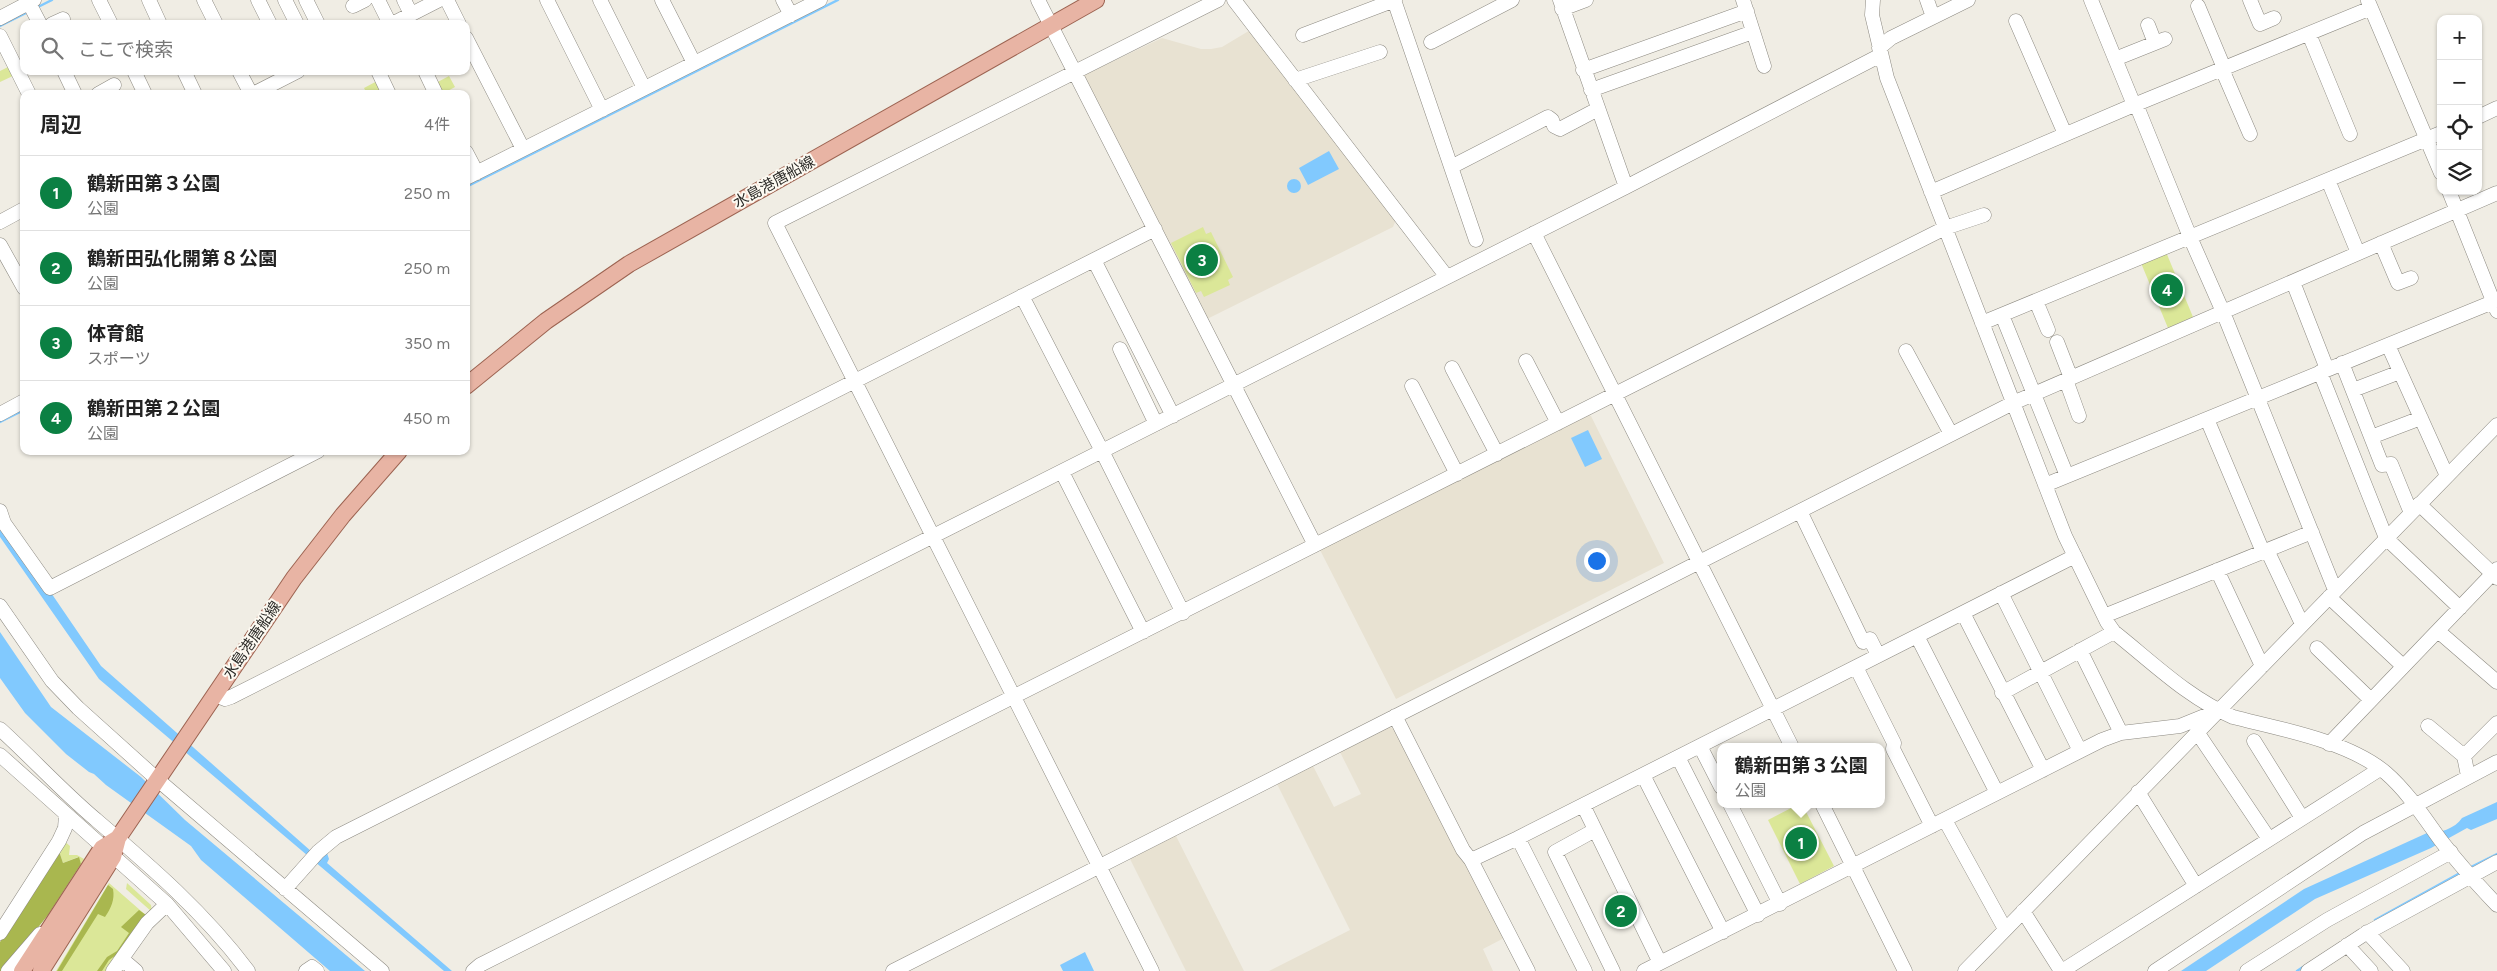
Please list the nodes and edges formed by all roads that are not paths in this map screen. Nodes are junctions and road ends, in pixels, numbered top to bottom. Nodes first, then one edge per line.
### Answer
1 (99, 0) edge
2 (148, 0) edge
3 (204, 0) edge
4 (258, 0) edge
5 (285, 0) edge
6 (306, 0) edge
7 (378, 0) edge
8 (404, 0) edge
9 (439, 0) edge
10 (447, 0) edge
11 (547, 0) edge
12 (600, 0) edge
13 (662, 0) edge
14 (784, 0) edge
15 (820, 0) edge
16 (1038, 0) edge
17 (1096, 0) edge
18 (1218, 0) edge
19 (1234, 0) edge
20 (1394, 0) edge
21 (1512, 0) edge
22 (1586, 0) edge
23 (1873, 0) edge
24 (1927, 0) edge
25 (1968, 0) edge
26 (2091, 0) edge
27 (2250, 0) edge
28 (1561, 4) edge
29 (2369, 4) edge
30 (1745, 6) edge
31 (2198, 6) dead end
32 (34, 9) edge
33 (791, 15) junction
34 (1933, 17) junction
35 (0, 18) edge
36 (2274, 18) dead end
37 (109, 20) edge
38 (158, 20) edge
39 (214, 20) edge
40 (268, 20) edge
41 (295, 20) edge
42 (316, 20) edge
43 (398, 20) edge
44 (399, 20) edge
45 (401, 20) edge
46 (457, 20) edge
47 (2016, 21) dead end
48 (1051, 25) junction
49 (2148, 25) dead end
50 (1754, 32) junction
51 (2309, 34) junction
52 (0, 36) edge
53 (1303, 36) dead end
54 (1431, 42) dead end
55 (470, 46) edge
56 (1380, 52) dead end
57 (1880, 52) junction
58 (2115, 59) junction
59 (694, 62) junction
60 (1764, 66) dead end
61 (2223, 69) junction
62 (1583, 70) junction
63 (1076, 71) junction
64 (66, 75) edge
65 (136, 75) edge
66 (186, 75) edge
67 (241, 75) edge
68 (290, 75) edge
69 (380, 75) edge
70 (427, 75) edge
71 (1295, 80) junction
72 (114, 85) dead end
73 (644, 88) junction
74 (26, 90) edge
75 (73, 90) edge
76 (105, 90) edge
77 (143, 90) edge
78 (193, 90) edge
79 (250, 90) edge
80 (260, 90) edge
81 (387, 90) edge
82 (434, 90) edge
83 (1591, 90) junction
84 (2135, 104) junction
85 (2497, 108) edge
86 (1598, 109) junction
87 (602, 110) junction
88 (2482, 114) edge
89 (2065, 134) junction
90 (2250, 134) dead end
91 (2350, 134) dead end
92 (2437, 135) edge
93 (2426, 140) junction
94 (523, 150) junction
95 (2437, 164) edge
96 (1451, 168) junction
97 (472, 176) edge
98 (2328, 180) junction
99 (1626, 187) junction
100 (1931, 192) junction
101 (2497, 193) edge
102 (2450, 195) edge
103 (2457, 210) junction
104 (20, 212) edge
105 (1984, 215) dead end
106 (0, 222) edge
107 (1946, 228) junction
108 (1155, 229) junction
109 (1534, 233) junction
110 (2190, 237) junction
111 (1476, 240) dead end
112 (2381, 243) junction
113 (0, 245) edge
114 (2358, 253) junction
115 (1094, 260) junction
116 (1448, 277) junction
117 (2411, 278) dead end
118 (20, 281) edge
119 (2293, 282) junction
120 (1022, 296) junction
121 (2036, 301) junction
122 (2495, 306) edge
123 (2223, 312) junction
124 (2002, 315) junction
125 (1982, 323) junction
126 (2388, 345) junction
127 (1120, 349) dead end
128 (1906, 351) dead end
129 (1526, 361) dead end
130 (2342, 363) junction
131 (1452, 368) dead end
132 (2324, 371) junction
133 (2400, 372) junction
134 (2068, 379) junction
135 (855, 381) junction
136 (470, 383) edge
137 (1233, 385) junction
138 (1412, 386) dead end
139 (2353, 390) junction
140 (2033, 394) junction
141 (1615, 395) junction
142 (2258, 398) junction
143 (20, 403) edge
144 (2013, 403) junction
145 (0, 414) edge
146 (1173, 416) junction
147 (2079, 416) dead end
148 (2421, 418) junction
149 (2207, 419) junction
150 (1156, 424) junction
151 (1558, 424) junction
152 (2497, 425) edge
153 (1951, 434) junction
154 (2372, 437) junction
155 (1102, 451) junction
156 (1497, 454) junction
157 (310, 455) edge
158 (396, 455) edge
159 (1062, 472) junction
160 (1457, 474) junction
161 (2067, 476) junction
162 (2447, 476) junction
163 (2045, 485) junction
164 (2415, 509) junction
165 (0, 511) edge
166 (1800, 511) junction
167 (2312, 532) junction
168 (933, 537) junction
169 (2386, 538) junction
170 (1315, 545) junction
171 (2265, 551) junction
172 (2075, 556) junction
173 (1698, 562) junction
174 (2217, 570) junction
175 (2496, 574) edge
176 (2001, 593) junction
177 (2332, 594) junction
178 (0, 606) edge
179 (2460, 608) junction
180 (1183, 613) junction
181 (1963, 613) junction
182 (2104, 616) junction
183 (2302, 624) junction
184 (2438, 630) junction
185 (1143, 632) junction
186 (2114, 632) junction
187 (1918, 636) junction
188 (2317, 648) dead end
189 (2080, 650) junction
190 (1878, 655) junction
191 (2262, 666) junction
192 (2403, 666) junction
193 (1856, 667) junction
194 (2041, 672) junction
195 (2497, 682) edge
196 (2002, 692) junction
197 (215, 695) junction
198 (1013, 696) junction
199 (2370, 700) junction
200 (1773, 709) junction
201 (2218, 711) junction
202 (1395, 716) junction
203 (2497, 722) edge
204 (2428, 726) dead end
205 (0, 729) edge
206 (2120, 732) junction
207 (2197, 732) junction
208 (2254, 741) dead end
209 (1790, 743) edge
210 (2329, 744) junction
211 (1700, 746) junction
212 (2080, 751) junction
213 (0, 755) edge
214 (2464, 756) junction
215 (1678, 757) junction
216 (2497, 762) edge
217 (2380, 769) junction
218 (2043, 770) junction
219 (1643, 775) junction
220 (2468, 776) junction
221 (1717, 779) edge
222 (156, 783) junction
223 (2138, 792) junction
224 (1997, 794) junction
225 (1583, 805) junction
226 (2415, 806) junction
227 (1732, 808) edge
228 (1824, 808) edge
229 (66, 815) junction
230 (2302, 818) junction
231 (1938, 823) junction
232 (1595, 830) junction
233 (118, 838) junction
234 (1518, 838) junction
235 (2269, 839) junction
236 (2447, 848) junction
237 (108, 852) junction
238 (1471, 860) junction
239 (2497, 862) edge
240 (1099, 865) junction
241 (1853, 866) junction
242 (2466, 873) junction
243 (2196, 886) junction
244 (285, 889) junction
245 (167, 904) junction
246 (1780, 904) junction
247 (2497, 905) edge
248 (2023, 911) junction
249 (1758, 915) junction
250 (53, 921) junction
251 (2005, 929) junction
252 (1723, 932) junction
253 (2367, 932) junction
254 (0, 933) edge
255 (58, 944) junction
256 (2347, 945) junction
257 (122, 960) junction
258 (1660, 963) junction
259 (2310, 970) edge
260 (8, 971) edge
261 (22, 971) edge
262 (41, 971) edge
263 (49, 971) edge
264 (113, 971) edge
265 (136, 971) edge
266 (224, 971) edge
267 (248, 971) edge
268 (306, 971) edge
269 (317, 971) edge
270 (382, 971) edge
271 (474, 971) edge
272 (893, 971) edge
273 (1152, 971) edge
274 (1528, 971) edge
275 (1585, 971) edge
276 (1613, 971) edge
277 (1644, 971) edge
278 (1905, 971) edge
279 (1965, 971) edge
280 (2061, 971) edge
281 (2155, 971) edge
282 (2247, 971) edge
283 (2371, 971) edge
284 (2403, 971) edge

1 - 37 street
2 - 38 street
3 - 39 street
4 - 40 street
5 - 41 street
6 - 42 street
7 - 43 street
8 - 44 street
9 - 45 street
10 - 46 street
11 - 87 street
12 - 73 street
13 - 59 street
14 - 33 street
15 - 33 street
16 - 48 street
17 - 48 main road, 水島港唐船線
18 - 63 street
19 - 71 street
20 - 53 street
20 - 96 street
21 - 54 street
22 - 28 street
23 - 57 street
24 - 34 street
25 - 34 street
26 - 58 street
27 - 36 street
28 - 62 street
29 - 51 street
29 - 93 street
30 - 50 street
30 - 62 street
31 - 61 street
32 - 35 street
33 - 59 street
34 - 57 street
47 - 89 street
48 - 63 street
48 - 136 main road, 水島港唐船線
49 - 58 street
50 - 60 street
50 - 83 street
51 - 61 street
51 - 91 street
52 - 74 street
55 - 94 street
56 - 71 street
57 - 99 street
57 - 100 street
58 - 84 street
59 - 73 street
61 - 84 street
61 - 90 street
62 - 83 street
63 - 108 street
63 - 135 street
64 - 75 street
65 - 77 street
66 - 78 street
67 - 79 street
68 - 80 street
69 - 81 street
70 - 82 street
71 - 116 street
72 - 76 street
73 - 87 street
83 - 86 street
84 - 89 street
84 - 110 street
85 - 88 street
86 - 96 street
86 - 99 street
87 - 94 street
89 - 100 street
92 - 93 street
93 - 95 street
93 - 98 street
94 - 97 street
96 - 111 street
98 - 110 street
98 - 114 street
99 - 109 street
100 - 107 street
101 - 103 street
102 - 103 street
103 - 112 street
103 - 122 street
104 - 106 street
105 - 107 street
107 - 125 street
107 - 141 street
108 - 115 street
108 - 137 street
109 - 116 street
109 - 141 street
110 - 121 street
110 - 123 street
112 - 114 street
112 - 117 street
113 - 118 street
114 - 119 street
115 - 120 street
115 - 146 street
116 - 137 street
119 - 123 street
119 - 132 street
120 - 135 street
120 - 155 street
121 - 124 street
121 - 134 street
122 - 126 street
123 - 134 street
123 - 142 street
124 - 125 street
124 - 140 street
125 - 144 street
126 - 130 street
126 - 133 street
127 - 150 street
128 - 153 street
129 - 151 street
130 - 132 street
130 - 139 street
131 - 156 street
132 - 142 street
132 - 169 street
133 - 139 street
133 - 148 street
134 - 140 street
134 - 147 street
135 - 168 street
135 - 197 street
137 - 146 street
137 - 170 street
138 - 160 street
139 - 154 street
140 - 144 street
140 - 161 street
141 - 151 street
141 - 173 street
142 - 149 street
142 - 167 street
143 - 145 street
144 - 153 street
144 - 163 street
146 - 150 street
148 - 154 street
148 - 162 street
149 - 161 street
149 - 171 street
150 - 155 street
151 - 156 street
152 - 162 street
153 - 166 street
154 - 164 street
155 - 159 street
155 - 180 street
156 - 160 street
157 - 165 street
158 - 197 main road, 水島港唐船線
159 - 168 street
159 - 185 street
160 - 170 street
161 - 163 street
162 - 164 street
163 - 172 street
164 - 169 street
164 - 175 street
166 - 173 street
166 - 190 street
167 - 171 street
167 - 177 street
168 - 198 street
168 - 244 street
169 - 177 street
169 - 179 street
170 - 180 street
171 - 174 street
171 - 183 street
172 - 176 street
172 - 182 street
173 - 200 street
173 - 202 street
174 - 182 street
174 - 191 street
175 - 179 street
176 - 181 street
176 - 194 street
177 - 183 street
177 - 192 street
178 - 222 street
179 - 184 street
180 - 185 street
181 - 187 street
181 - 196 street
182 - 186 street
183 - 191 street
184 - 192 street
184 - 195 street
185 - 198 street
186 - 189 street
186 - 201 street
187 - 190 street
187 - 224 street
188 - 199 street
189 - 194 street
189 - 206 street
190 - 193 street
191 - 201 street
192 - 199 street
193 - 200 street
193 - 231 street
194 - 196 street
194 - 212 street
196 - 218 street
197 - 222 main road, 水島港唐船線
198 - 240 street
198 - 271 street
199 - 210 street
200 - 209 street
200 - 211 street
201 - 206 street
201 - 207 street
201 - 210 street
202 - 238 street
202 - 240 street
203 - 214 street
204 - 214 street
205 - 233 street
206 - 212 street
207 - 223 street
207 - 235 street
208 - 230 street
210 - 217 street
211 - 215 street
211 - 221 street
212 - 218 street
213 - 229 street
214 - 220 street
215 - 219 street
215 - 249 street
216 - 220 street
217 - 226 street
217 - 230 street
218 - 224 street
219 - 225 street
219 - 252 street
220 - 226 street
222 - 233 main road, 水島港唐船線
222 - 244 street
223 - 243 street
223 - 248 street
224 - 231 street
225 - 232 street
225 - 234 street
226 - 236 street
226 - 281 street
227 - 246 street
228 - 241 street
229 - 237 street
229 - 254 street
230 - 235 street
231 - 241 street
231 - 251 street
232 - 258 street
232 - 276 street
233 - 237 main road, 水島港唐船線
233 - 267 street
234 - 238 street
234 - 275 street
235 - 243 street
236 - 242 street
236 - 282 street
237 - 245 street
237 - 250 main road, 水島港唐船線
237 - 255 main road, 水島港唐船線
238 - 274 street
239 - 242 street
240 - 272 street
240 - 273 street
241 - 246 street
241 - 278 street
242 - 247 street
242 - 253 street
243 - 280 street
244 - 270 street
245 - 257 street
245 - 266 street
246 - 249 street
248 - 251 street
248 - 280 street
249 - 252 street
250 - 260 street
250 - 261 main road, 水島港唐船線
251 - 279 street
252 - 258 street
253 - 256 street
253 - 284 street
255 - 262 main road, 水島港唐船線
255 - 263 street
256 - 259 street
256 - 283 street
257 - 264 street
257 - 265 street
258 - 277 street
268 - 269 street

